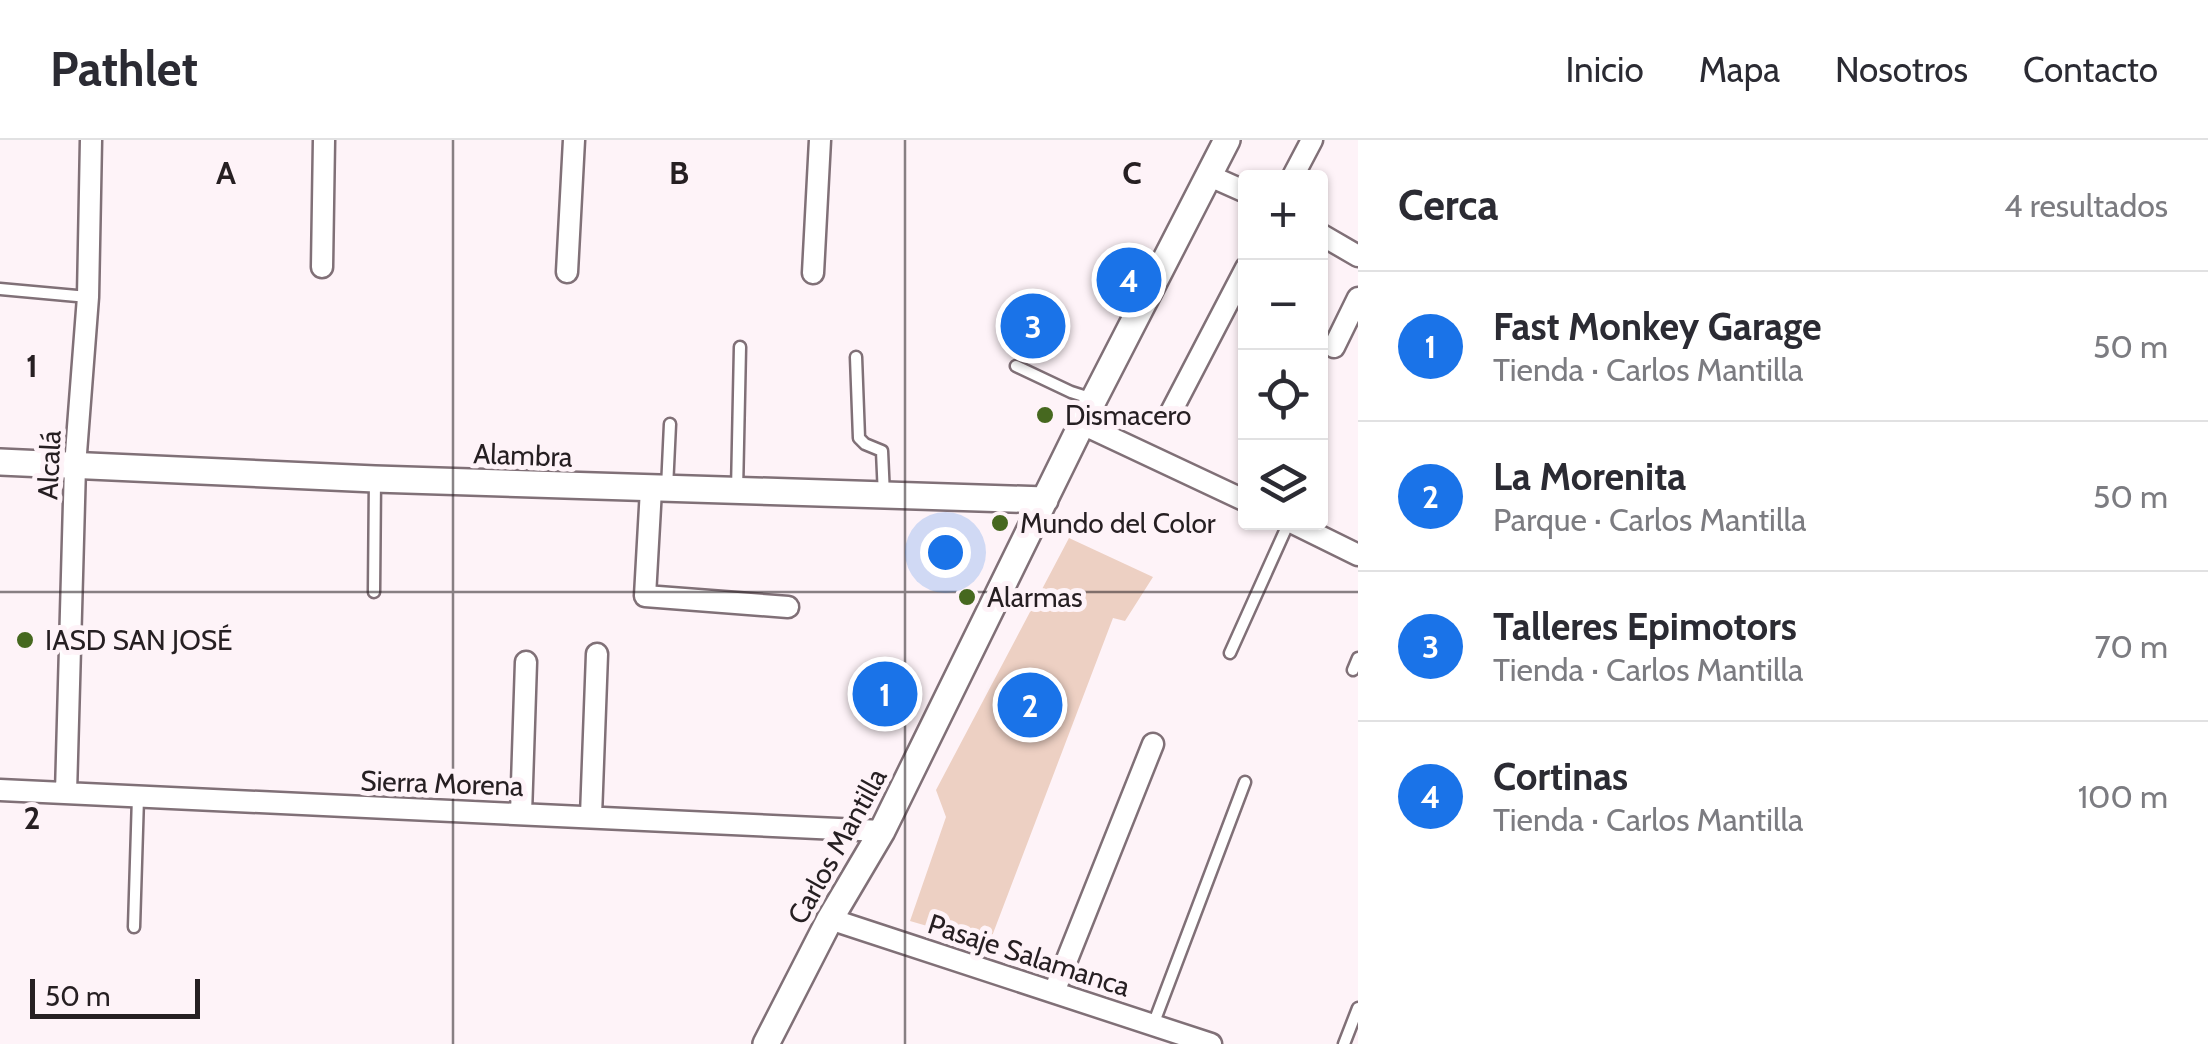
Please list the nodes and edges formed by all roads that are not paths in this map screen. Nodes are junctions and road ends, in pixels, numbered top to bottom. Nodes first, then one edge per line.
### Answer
1 (92, 140) edge
2 (324, 140) edge
3 (574, 140) edge
4 (820, 140) edge
5 (1227, 140) edge
6 (1312, 140) edge
7 (1296, 170) edge
8 (1210, 176) junction
9 (1238, 188) edge
10 (1328, 238) edge
11 (1356, 250) edge
12 (322, 267) dead end
13 (567, 272) dead end
14 (812, 273) dead end
15 (1238, 283) edge
16 (0, 289) edge
17 (88, 296) junction
18 (1358, 298) edge
19 (740, 347) dead end
20 (1334, 347) dead end
21 (856, 358) dead end
22 (1016, 366) dead end
23 (1094, 399) junction
24 (1171, 412) dead end
25 (670, 424) dead end
26 (1082, 424) junction
27 (0, 462) edge
28 (75, 466) junction
29 (375, 479) junction
30 (659, 490) junction
31 (737, 492) junction
32 (1238, 497) edge
33 (884, 498) junction
34 (1044, 500) junction
35 (1286, 530) edge
36 (1308, 530) edge
37 (1357, 551) edge
38 (374, 592) dead end
39 (788, 607) dead end
40 (1230, 653) dead end
41 (596, 654) dead end
42 (526, 662) dead end
43 (1153, 744) dead end
44 (1245, 782) dead end
45 (0, 790) edge
46 (66, 793) junction
47 (138, 797) junction
48 (521, 814) junction
49 (590, 816) junction
50 (882, 831) junction
51 (830, 920) junction
52 (134, 927) dead end
53 (1054, 992) junction
54 (1358, 1008) edge
55 (1153, 1025) junction
56 (766, 1044) edge
57 (1211, 1044) edge
58 (1344, 1044) edge

1 - 17 street, Alcalá
2 - 12 street
3 - 13 street
4 - 14 street
5 - 8 street, Carlos Mantilla
6 - 7 street
8 - 9 street
8 - 23 street, Carlos Mantilla
10 - 11 street
15 - 24 street
16 - 17 lane
17 - 28 street, Alcalá
18 - 20 street
19 - 31 lane
21 - 33 lane
22 - 23 lane
23 - 26 street, Carlos Mantilla
25 - 30 lane
26 - 32 street
26 - 34 street, Carlos Mantilla
27 - 28 street, Alambra
28 - 29 street, Alambra
28 - 46 street, Alcalá
29 - 30 street, Alambra
29 - 38 lane
30 - 31 street, Alambra
30 - 39 street
31 - 33 street, Alambra
33 - 34 street, Alambra
34 - 50 street, Carlos Mantilla
35 - 40 lane
36 - 37 street
41 - 49 street
42 - 48 street
43 - 53 street
44 - 55 lane
45 - 46 street, Sierra Morena
46 - 47 street, Sierra Morena
47 - 48 street, Sierra Morena
47 - 52 lane
48 - 49 street, Sierra Morena
49 - 50 street, Sierra Morena
50 - 51 street, Carlos Mantilla
51 - 53 street, Pasaje Salamanca
51 - 56 street, Carlos Mantilla
53 - 55 street, Pasaje Salamanca
54 - 58 lane
55 - 57 street, Pasaje Salamanca

